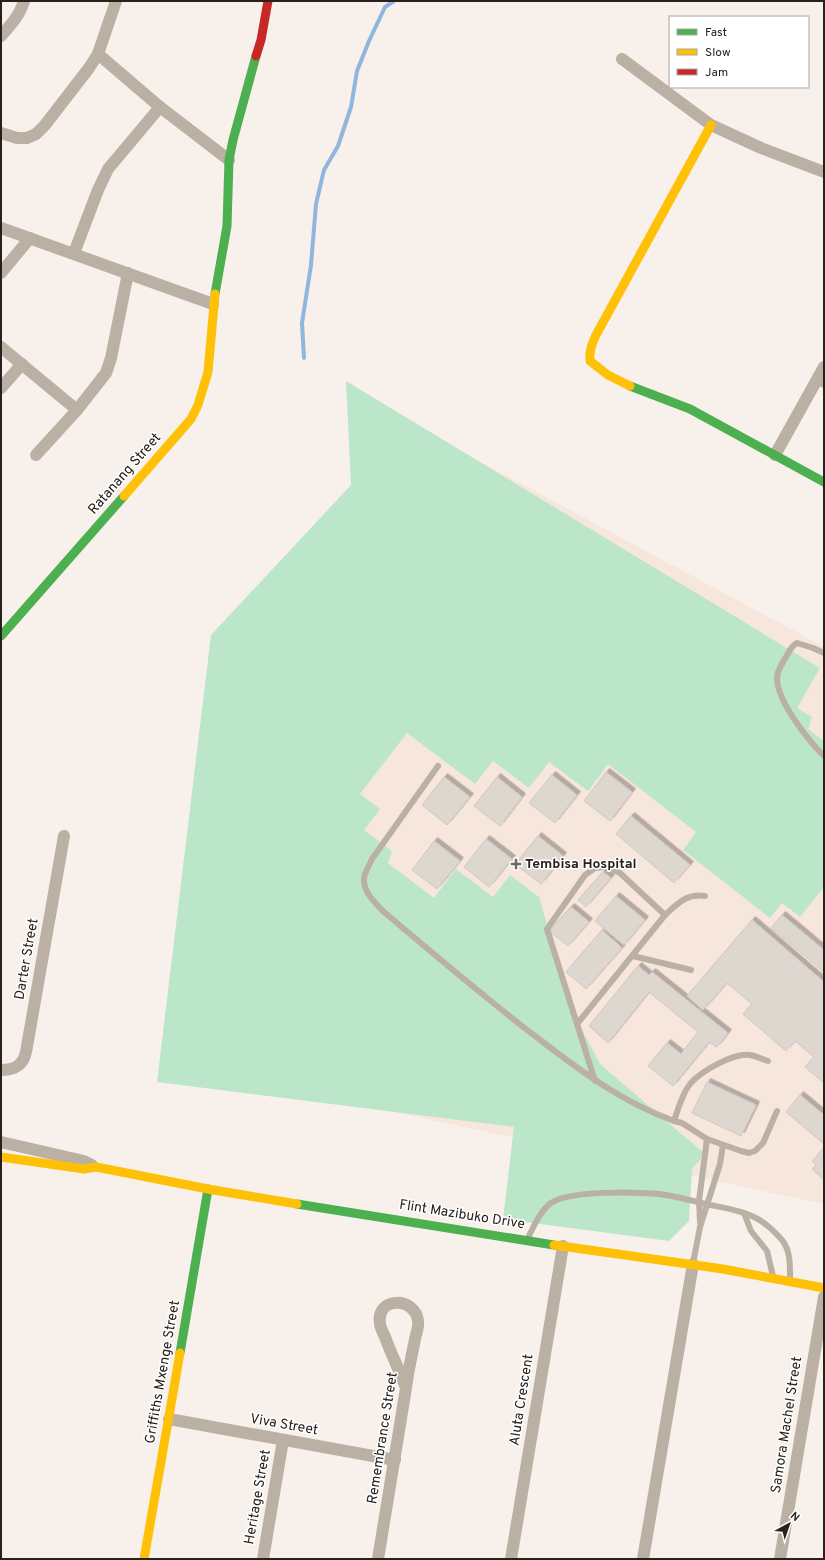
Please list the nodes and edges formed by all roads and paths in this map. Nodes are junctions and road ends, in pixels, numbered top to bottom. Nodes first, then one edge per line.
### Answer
1 (24, 1) edge
2 (116, 1) edge
3 (268, 1) edge
4 (1, 36) edge
5 (98, 54) junction
6 (622, 60) dead end
7 (160, 107) junction
8 (711, 126) junction
9 (1, 133) edge
10 (229, 160) junction
11 (824, 172) edge
12 (1, 228) edge
13 (30, 238) junction
14 (74, 253) junction
15 (128, 272) junction
16 (1, 273) edge
17 (213, 304) junction
18 (1, 348) edge
19 (22, 364) junction
20 (824, 367) edge
21 (820, 383) edge
22 (1, 388) edge
23 (77, 410) junction
24 (775, 454) junction
25 (36, 455) dead end
26 (824, 482) edge
27 (1, 636) edge
28 (824, 653) edge
29 (824, 756) edge
30 (438, 766) dead end
31 (64, 836) dead end
32 (705, 896) dead end
33 (665, 915) junction
34 (633, 956) junction
35 (691, 970) dead end
36 (577, 1024) junction
37 (768, 1061) dead end
38 (1, 1070) edge
39 (595, 1081) junction
40 (777, 1111) dead end
41 (674, 1121) junction
42 (707, 1139) junction
43 (1, 1142) edge
44 (723, 1145) junction
45 (1, 1157) edge
46 (96, 1168) junction
47 (208, 1189) junction
48 (699, 1201) junction
49 (708, 1204) junction
50 (744, 1213) junction
51 (700, 1226) junction
52 (527, 1241) junction
53 (563, 1246) junction
54 (693, 1264) junction
55 (773, 1278) junction
56 (790, 1282) junction
57 (824, 1288) edge
58 (824, 1297) edge
59 (406, 1388) junction
60 (169, 1419) junction
61 (283, 1440) junction
62 (395, 1460) junction
63 (144, 1559) edge
64 (263, 1559) edge
65 (378, 1559) edge
66 (511, 1559) edge
67 (643, 1559) edge
68 (780, 1559) edge

1 - 4 street
2 - 5 street
3 - 10 street, Ratanang Street
5 - 7 street
5 - 9 street
6 - 8 street
7 - 10 street
7 - 14 street
8 - 11 street
8 - 24 street
10 - 17 street, Ratanang Street
12 - 13 street
13 - 14 street
13 - 16 street
14 - 15 street
15 - 17 street
15 - 23 street
17 - 27 street, Ratanang Street
18 - 19 street
19 - 22 street
19 - 23 street
20 - 21 street
21 - 24 street
23 - 25 street
24 - 26 street
28 - 29 lane
30 - 39 lane
31 - 38 street, Darter Street
32 - 33 lane
33 - 34 lane
33 - 36 lane
34 - 35 lane
34 - 36 lane
36 - 39 lane
37 - 41 lane
39 - 41 lane
40 - 44 lane
41 - 42 lane
42 - 44 lane
42 - 48 lane
43 - 46 street, Flint Mazibuko Drive
44 - 49 lane
45 - 46 street, Flint Mazibuko Drive
46 - 47 street, Flint Mazibuko Drive
47 - 52 street, Flint Mazibuko Drive
47 - 60 street, Griffiths Mxenge Street
48 - 49 lane
48 - 51 lane
48 - 52 lane
49 - 50 lane
49 - 51 lane
50 - 55 lane
50 - 56 lane
51 - 54 lane
52 - 53 street, Flint Mazibuko Drive
53 - 54 street, Flint Mazibuko Drive
53 - 66 street, Aluta Crescent
54 - 55 street, Flint Mazibuko Drive
54 - 67 street
55 - 56 street, Flint Mazibuko Drive
56 - 57 street, Flint Mazibuko Drive
58 - 68 street, Samora Machel Street
59 - 59 street, Remembrance Street
59 - 62 street, Remembrance Street
60 - 61 street, Viva Street
60 - 63 street, Griffiths Mxenge Street
61 - 62 street, Viva Street
61 - 64 street, Heritage Street
62 - 65 street, Remembrance Street

